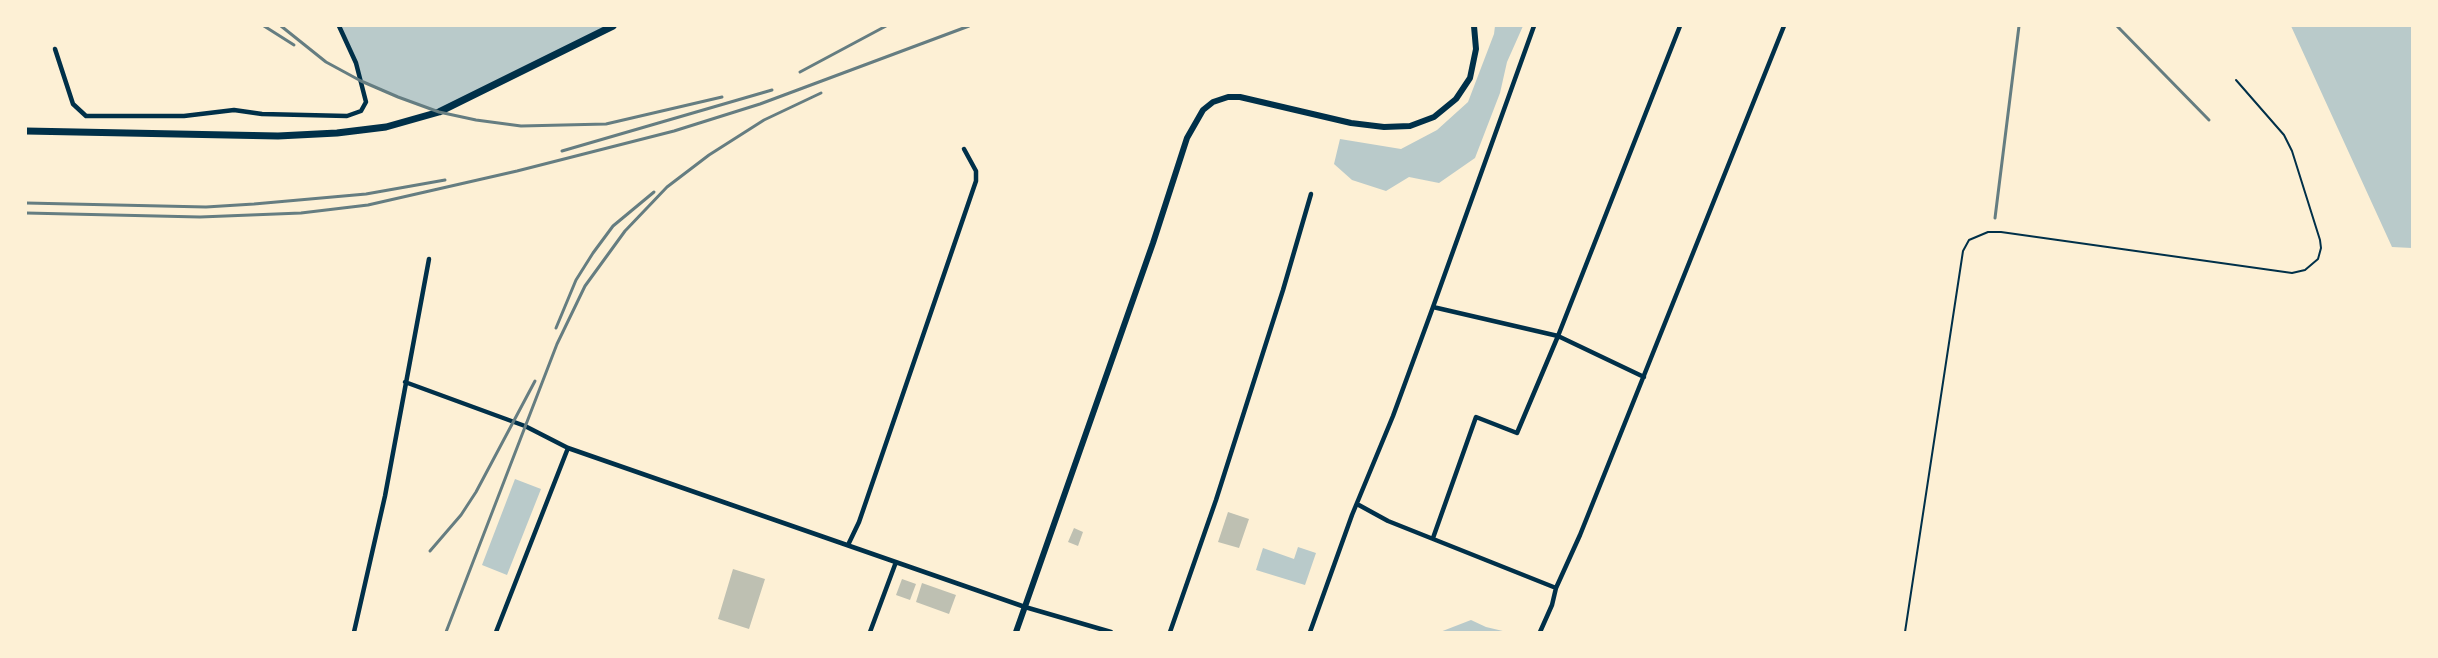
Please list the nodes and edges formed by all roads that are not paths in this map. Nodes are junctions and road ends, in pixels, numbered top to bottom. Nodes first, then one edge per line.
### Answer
1 (339, 26) edge
2 (614, 26) edge
3 (1474, 26) edge
4 (1534, 26) edge
5 (1680, 26) edge
6 (1784, 26) edge
7 (55, 49) dead end
8 (2236, 80) dead end
9 (26, 131) edge
10 (964, 149) dead end
11 (1311, 194) dead end
12 (429, 260) dead end
13 (1433, 307) junction
14 (1558, 336) junction
15 (1644, 377) junction
16 (405, 382) junction
17 (568, 448) junction
18 (1356, 504) junction
19 (1433, 538) junction
20 (848, 545) junction
21 (896, 562) junction
22 (1556, 588) junction
23 (1025, 607) junction
24 (354, 633) edge
25 (496, 633) edge
26 (870, 633) edge
27 (1016, 633) edge
28 (1111, 633) edge
29 (1170, 633) edge
30 (1310, 633) edge
31 (1540, 633) edge
32 (1905, 633) edge

1 - 7 street
2 - 9 main road
3 - 23 street
4 - 13 street
5 - 14 street
6 - 15 street
8 - 32 lane
10 - 20 street
11 - 29 street
12 - 16 street
13 - 14 street
13 - 18 street
14 - 15 street
14 - 19 street
15 - 22 street
16 - 17 street
16 - 24 street
17 - 20 street
17 - 25 street
18 - 19 street
18 - 30 street
19 - 22 street
20 - 21 street
21 - 23 street
21 - 26 street
22 - 31 street
23 - 27 street
23 - 28 street

